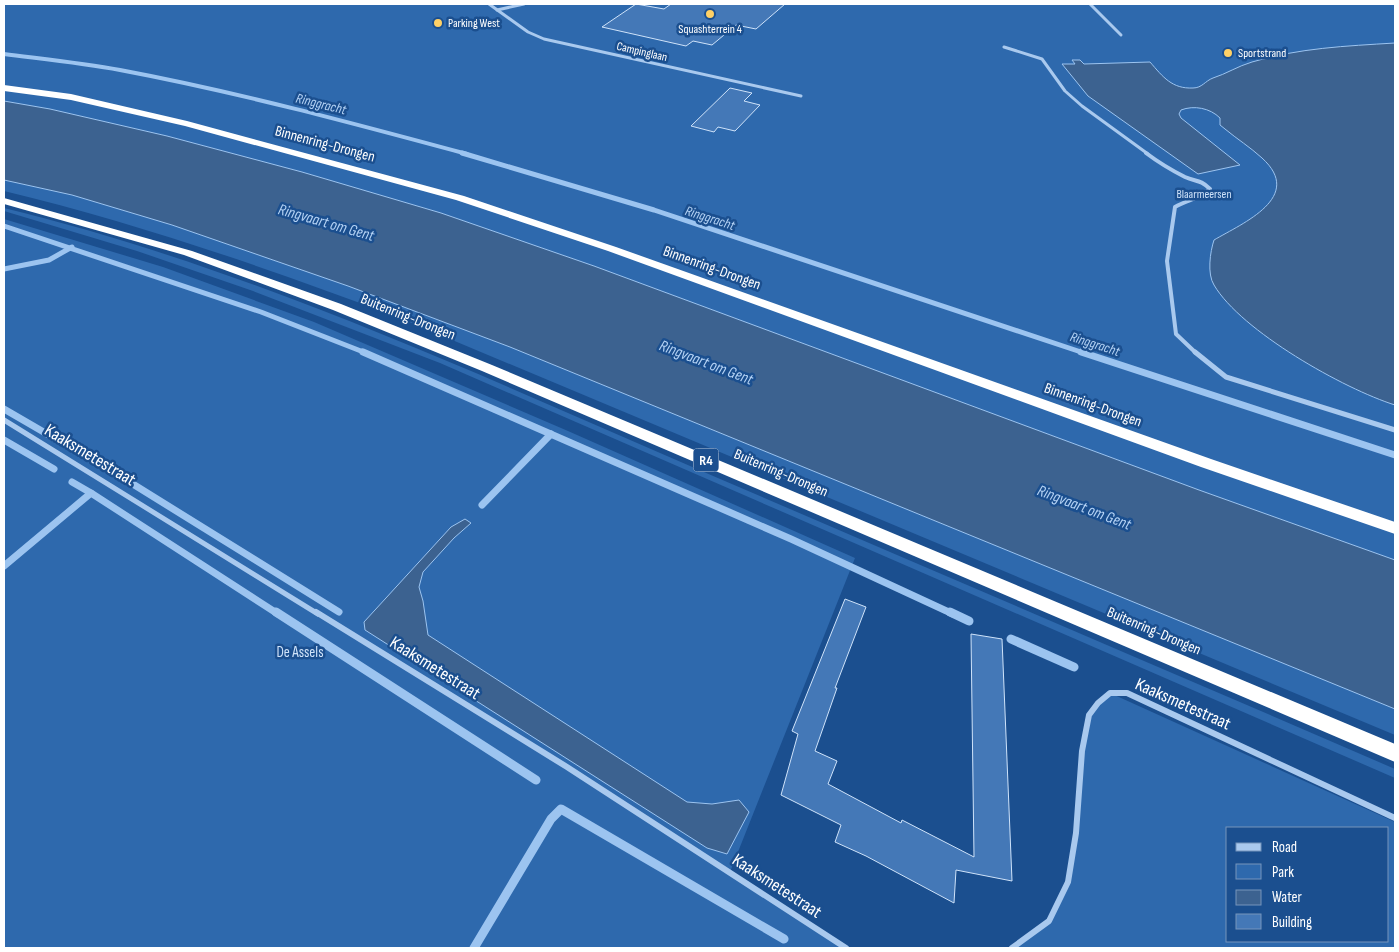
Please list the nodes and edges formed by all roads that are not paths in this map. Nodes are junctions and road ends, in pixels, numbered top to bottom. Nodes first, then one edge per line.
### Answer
1 (489, 4) edge
2 (524, 4) edge
3 (1090, 4) edge
4 (497, 10) junction
5 (1121, 36) dead end
6 (1004, 47) dead end
7 (4, 88) edge
8 (801, 96) dead end
9 (4, 201) edge
10 (4, 420) edge
11 (1395, 430) edge
12 (1395, 528) edge
13 (1395, 753) edge
14 (1395, 818) edge
15 (846, 948) edge
16 (1012, 948) edge

1 - 4 street, Campinglaan
2 - 4 street
3 - 5 street
4 - 8 street, Campinglaan
6 - 11 street
7 - 12 highway, Binnenring-Drongen
9 - 13 highway, Buitenring-Drongen / R4
10 - 15 street, Kaaksmetestraat
14 - 16 street, Kaaksmetestraat

